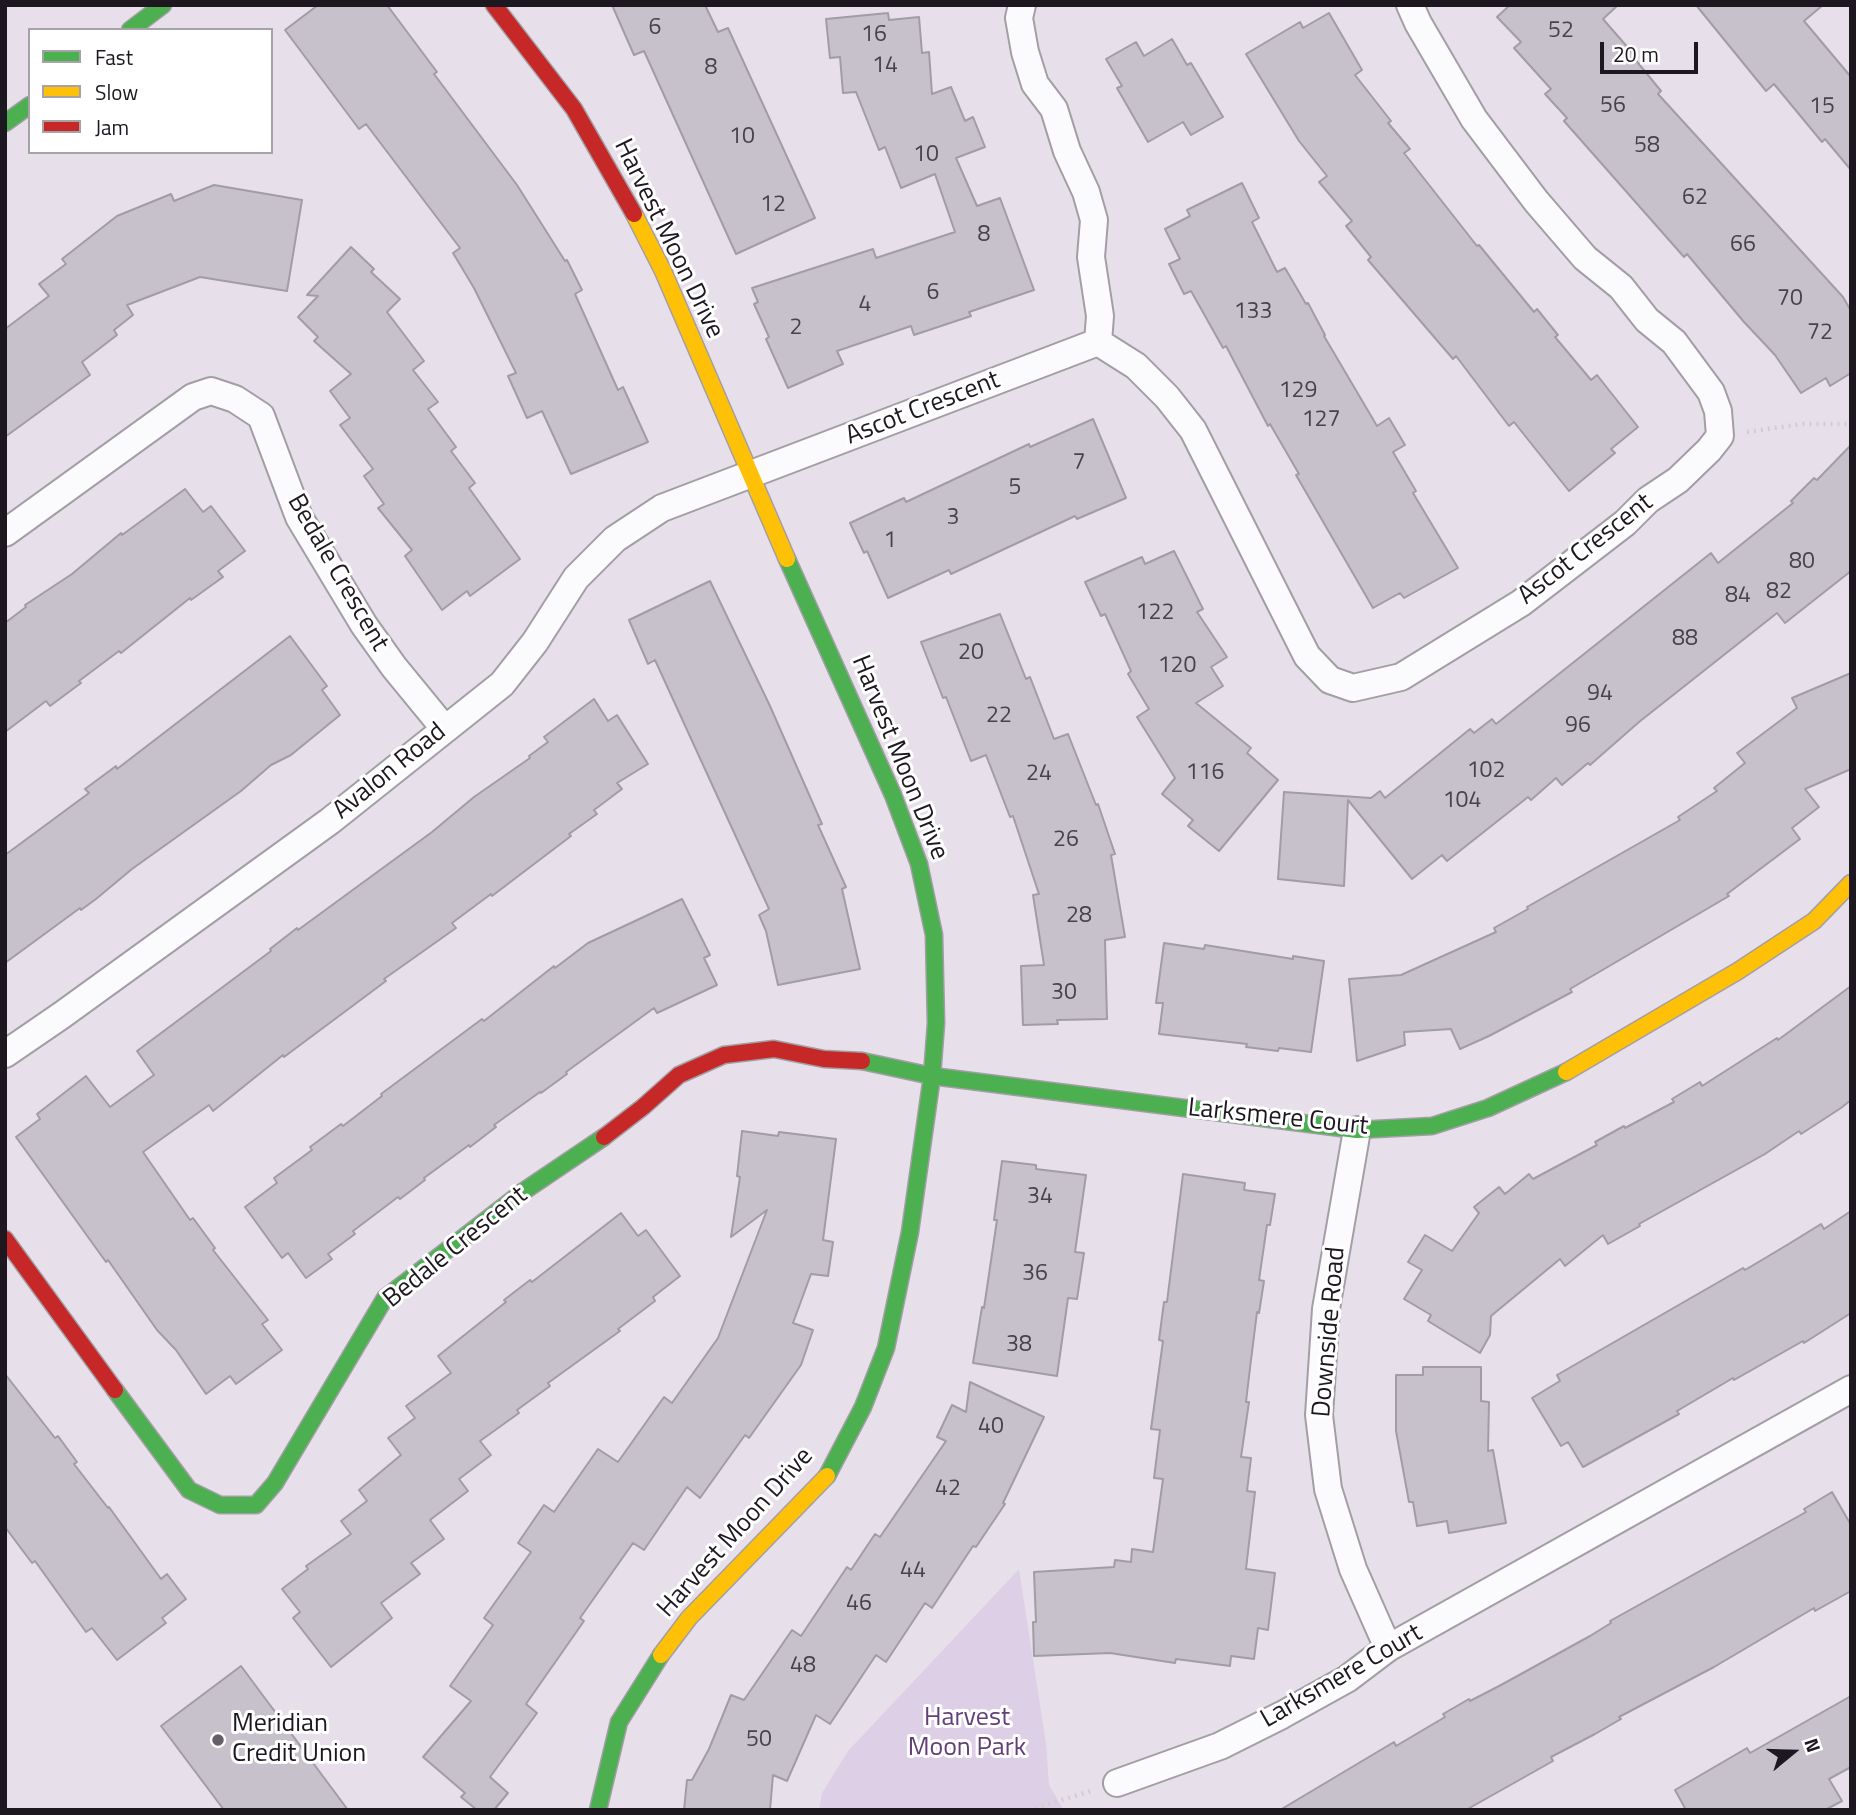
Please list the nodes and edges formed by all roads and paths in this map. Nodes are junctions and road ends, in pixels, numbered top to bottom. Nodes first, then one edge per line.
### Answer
1 (163, 5) edge
2 (494, 5) edge
3 (1021, 5) edge
4 (1410, 5) edge
5 (133, 28) edge
6 (28, 106) edge
7 (5, 123) edge
8 (1098, 342) junction
9 (1851, 424) edge
10 (1720, 436) junction
11 (749, 475) junction
12 (5, 533) edge
13 (444, 728) junction
14 (1851, 883) edge
15 (5, 1054) edge
16 (932, 1076) junction
17 (1357, 1130) junction
18 (5, 1239) edge
19 (1851, 1388) edge
20 (1388, 1648) junction
21 (1117, 1783) joint
22 (598, 1810) edge
23 (1028, 1810) edge

1 - 5 street
2 - 11 street, Harvest Moon Drive
3 - 8 street
4 - 10 street
6 - 7 street
8 - 10 street, Ascot Crescent
8 - 11 street, Ascot Crescent
9 - 10 path
11 - 13 street, Avalon Road
11 - 16 street, Harvest Moon Drive
12 - 13 street, Bedale Crescent
13 - 15 street, Avalon Road
14 - 17 street, Larksmere Court
16 - 17 street, Larksmere Court
16 - 18 street, Bedale Crescent
16 - 22 street, Harvest Moon Drive
17 - 20 street, Downside Road
19 - 20 street, Larksmere Court
20 - 21 street, Larksmere Court
21 - 23 path

